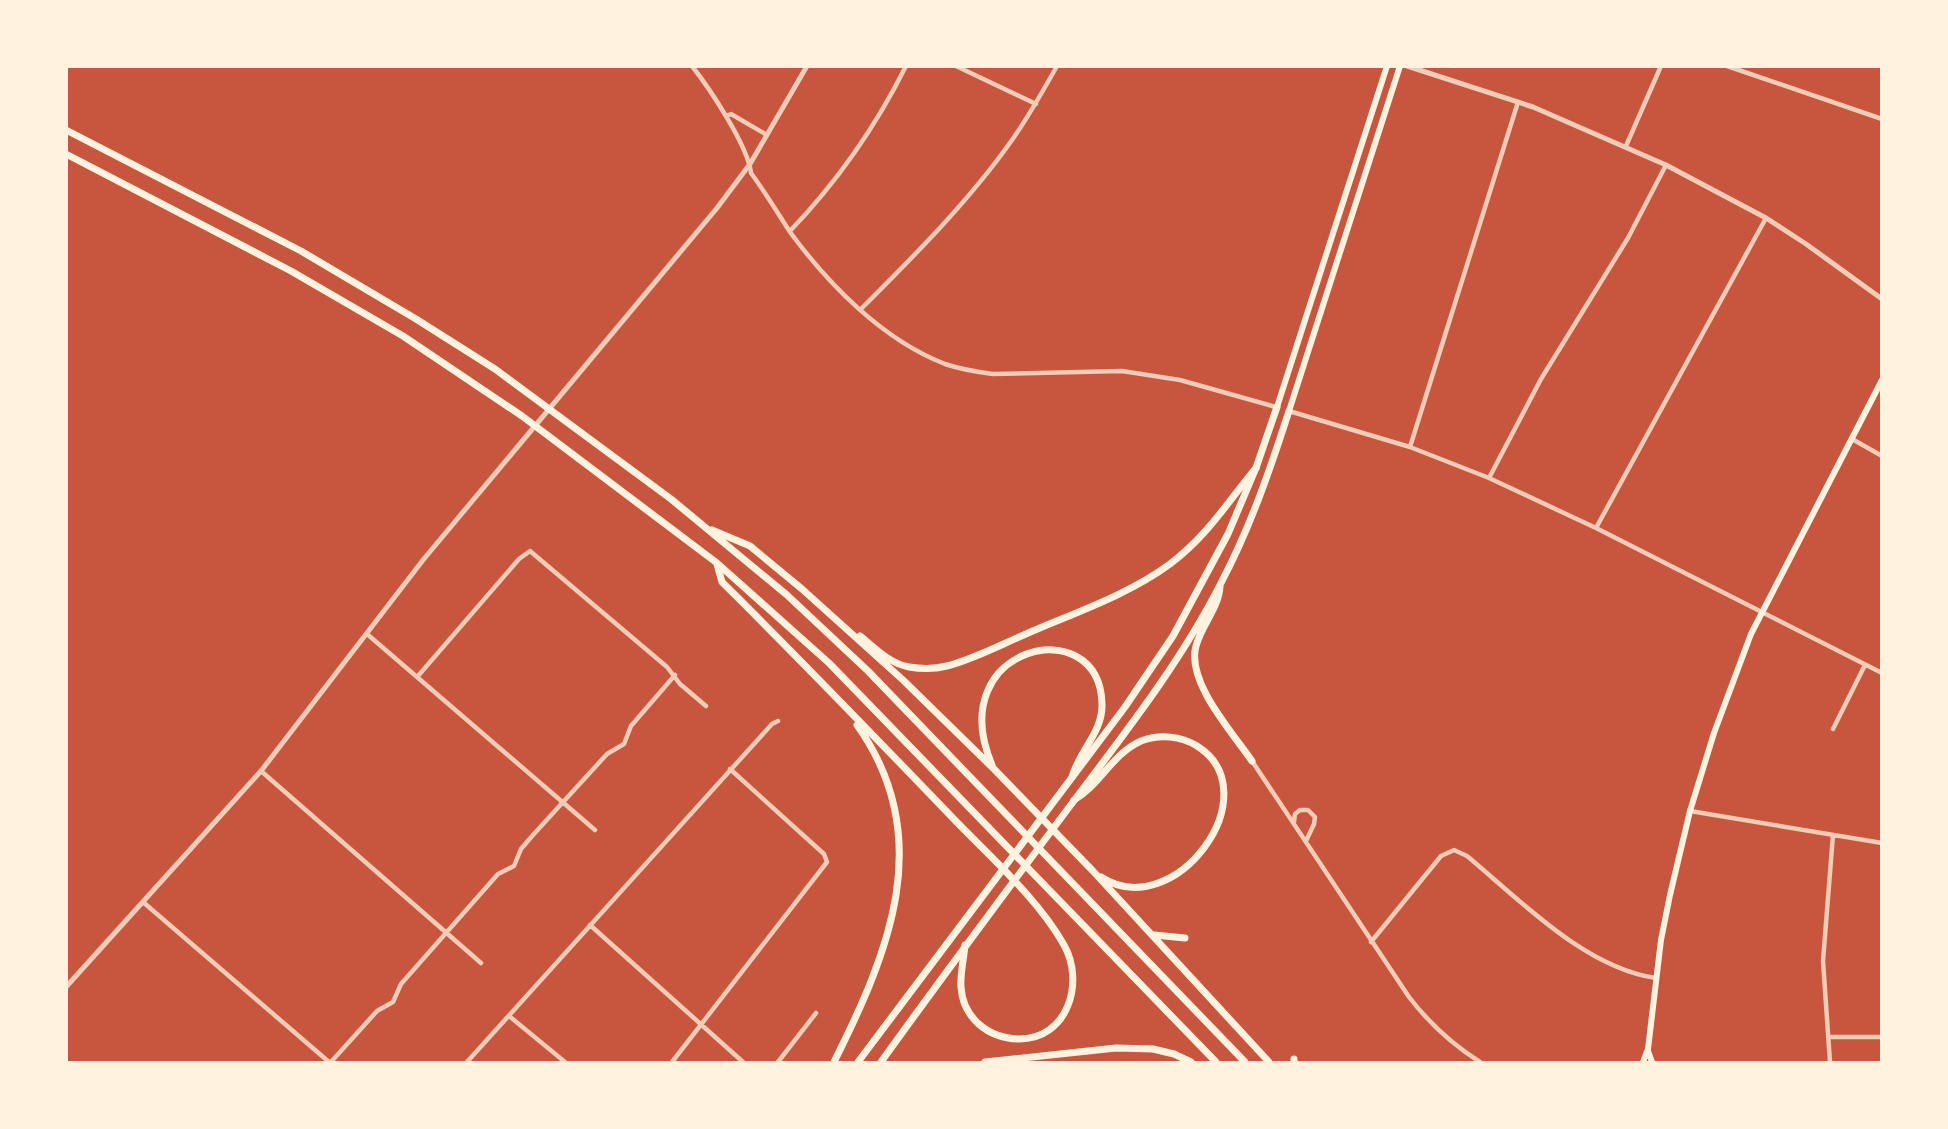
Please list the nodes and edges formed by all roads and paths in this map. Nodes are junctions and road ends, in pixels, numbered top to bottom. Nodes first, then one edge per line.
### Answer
1 (692, 66) edge
2 (807, 66) edge
3 (906, 66) edge
4 (956, 66) edge
5 (1057, 66) edge
6 (1387, 66) edge
7 (1399, 66) edge
8 (1407, 66) edge
9 (1661, 66) edge
10 (1727, 66) edge
11 (1518, 102) junction
12 (1036, 104) junction
13 (726, 116) junction
14 (1881, 119) edge
15 (66, 130) edge
16 (768, 135) junction
17 (1626, 146) junction
18 (66, 154) edge
19 (750, 164) junction
20 (1666, 165) junction
21 (1766, 218) junction
22 (790, 231) junction
23 (1881, 299) edge
24 (861, 309) junction
25 (1881, 380) edge
26 (1277, 407) junction
27 (1289, 411) junction
28 (1851, 439) junction
29 (1410, 447) junction
30 (1881, 456) edge
31 (1256, 468) junction
32 (1489, 478) junction
33 (705, 527) junction
34 (1596, 528) junction
35 (717, 563) junction
36 (1220, 585) junction
37 (1761, 612) junction
38 (837, 621) junction
39 (368, 634) junction
40 (1865, 665) junction
41 (1881, 673) edge
42 (675, 675) junction
43 (418, 677) junction
44 (706, 706) dead end
45 (846, 710) junction
46 (778, 721) dead end
47 (1833, 729) dead end
48 (1252, 761) joint
49 (730, 769) junction
50 (994, 769) junction
51 (261, 771) junction
52 (1072, 777) junction
53 (1074, 800) junction
54 (564, 802) junction
55 (1690, 811) junction
56 (1294, 823) junction
57 (596, 830) dead end
58 (1833, 835) junction
59 (1306, 841) junction
60 (1881, 844) edge
61 (1091, 870) junction
62 (143, 902) junction
63 (590, 925) junction
64 (447, 933) junction
65 (1153, 935) junction
66 (1185, 939) dead end
67 (1371, 942) junction
68 (965, 945) junction
69 (481, 963) dead end
70 (1656, 978) junction
71 (66, 987) edge
72 (816, 1013) dead end
73 (509, 1016) junction
74 (702, 1024) junction
75 (1828, 1037) junction
76 (1881, 1037) edge
77 (1648, 1049) junction
78 (330, 1062) edge
79 (467, 1062) edge
80 (565, 1062) edge
81 (672, 1062) edge
82 (743, 1062) edge
83 (778, 1062) edge
84 (834, 1062) edge
85 (858, 1062) edge
86 (881, 1062) edge
87 (985, 1062) edge
88 (1191, 1062) edge
89 (1216, 1062) edge
90 (1245, 1062) edge
91 (1269, 1062) edge
92 (1480, 1062) edge
93 (1643, 1062) edge
94 (1652, 1062) edge
95 (1830, 1062) edge

1 - 13 street
2 - 16 street
3 - 22 street
4 - 12 street
5 - 12 street
6 - 26 main road
7 - 27 main road
8 - 11 street
9 - 17 street
10 - 14 street
11 - 17 street
11 - 29 street
12 - 24 street
13 - 16 street
13 - 19 street
15 - 33 highway
16 - 19 street
17 - 20 street
18 - 35 highway
19 - 22 street
19 - 39 street
20 - 21 street
20 - 32 street
21 - 23 street
21 - 34 street
22 - 24 street
24 - 26 street
25 - 28 main road
26 - 31 highway
27 - 29 street
27 - 36 highway
28 - 30 street
28 - 37 main road
29 - 32 street
31 - 38 highway
31 - 52 highway
32 - 34 street
33 - 38 highway
33 - 90 highway
34 - 37 street
35 - 45 highway
35 - 89 highway
36 - 48 highway
36 - 53 highway
37 - 40 street
37 - 55 main road
38 - 50 highway
39 - 43 street
39 - 51 street
40 - 41 street
40 - 47 street
42 - 43 street
42 - 44 street
42 - 54 street
43 - 54 street
45 - 68 highway
45 - 84 highway
46 - 49 street
48 - 56 street
49 - 63 street
49 - 74 street
50 - 52 highway
50 - 61 highway
51 - 62 street
51 - 64 street
52 - 85 highway
53 - 61 highway
53 - 68 highway
54 - 57 street
54 - 64 street
55 - 58 street
55 - 70 main road
56 - 59 street
56 - 59 street
58 - 60 street
58 - 75 street
59 - 67 street
61 - 65 highway
62 - 71 street
62 - 78 street
63 - 73 street
63 - 74 street
64 - 69 street
64 - 78 street
65 - 66 highway
65 - 91 highway
67 - 70 street
67 - 92 street
68 - 86 highway
70 - 77 main road
72 - 83 street
73 - 79 street
73 - 80 street
74 - 81 street
74 - 82 street
75 - 76 street
75 - 95 street
77 - 93 main road
77 - 94 main road
87 - 88 highway

